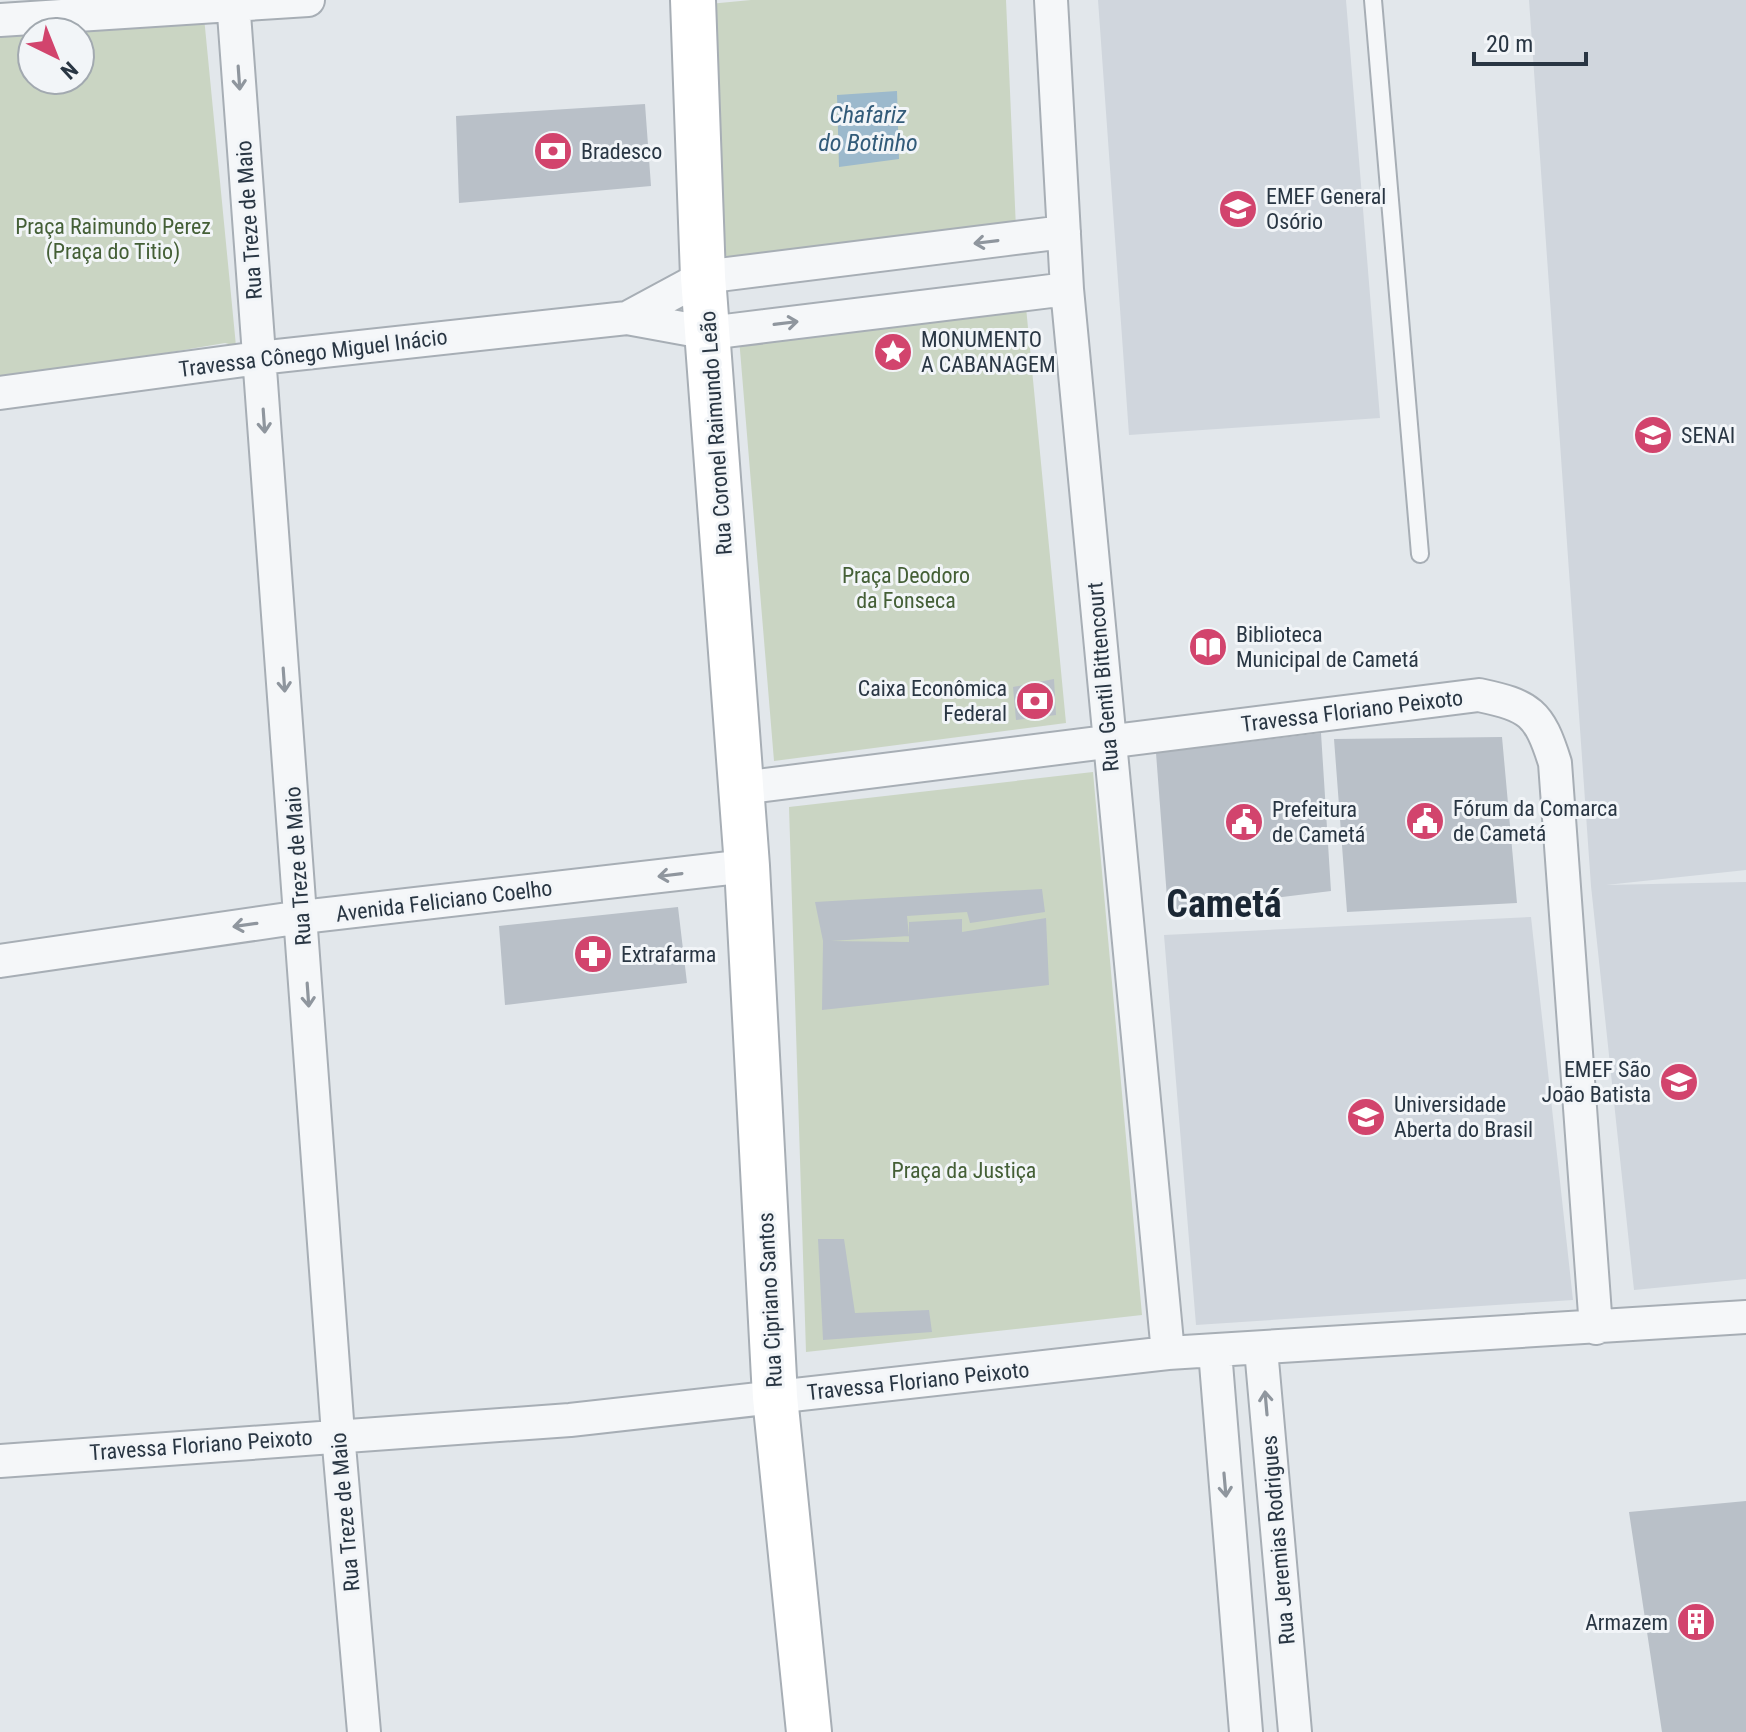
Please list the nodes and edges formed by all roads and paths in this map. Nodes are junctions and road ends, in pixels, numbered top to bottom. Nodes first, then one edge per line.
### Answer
1 (308, 0) edge
2 (693, 0) edge
3 (1051, 0) edge
4 (1373, 0) edge
5 (233, 2) edge
6 (0, 20) edge
7 (1064, 232) junction
8 (703, 277) junction
9 (1067, 289) junction
10 (627, 318) junction
11 (709, 333) junction
12 (259, 358) junction
13 (0, 393) edge
14 (1420, 554) dead end
15 (1109, 742) junction
16 (741, 788) junction
17 (747, 866) junction
18 (302, 917) junction
19 (0, 961) edge
20 (1746, 1317) edge
21 (1596, 1328) junction
22 (1261, 1349) junction
23 (1215, 1351) junction
24 (1168, 1353) junction
25 (775, 1397) junction
26 (338, 1434) junction
27 (0, 1461) edge
28 (364, 1732) edge
29 (809, 1732) edge
30 (1246, 1732) edge
31 (1295, 1732) edge

1 - 5 street
2 - 8 main road, Rua Coronel Raimundo Leão
3 - 7 street, Rua Gentil Bittencourt
4 - 14 lane
5 - 6 street
5 -> 12 street, Rua Treze de Maio
7 -> 8 street, Travessa Cônego Miguel Inácio
7 - 9 street, Rua Gentil Bittencourt
8 - 10 street, Travessa Cônego Miguel Inácio
8 - 11 main road, Rua Coronel Raimundo Leão
11 -> 9 street, Travessa Cônego Miguel Inácio
9 - 15 street, Rua Gentil Bittencourt
10 - 11 street, Travessa Cônego Miguel Inácio
10 - 12 street, Travessa Cônego Miguel Inácio
11 - 16 main road, Rua Coronel Raimundo Leão
12 - 13 street, Travessa Cônego Miguel Inácio
12 -> 18 street, Rua Treze de Maio
15 - 16 street, Travessa Floriano Peixoto
15 - 21 street, Travessa Floriano Peixoto
15 - 24 street, Rua Gentil Bittencourt
16 - 17 main road, Rua Coronel Raimundo Leão
17 -> 18 street, Avenida Feliciano Coelho
17 - 25 main road, Rua Cipriano Santos
18 -> 19 street, Avenida Feliciano Coelho
18 -> 26 street, Rua Treze de Maio
20 - 21 street, Travessa Floriano Peixoto
21 - 22 street, Travessa Floriano Peixoto
22 - 23 street, Travessa Floriano Peixoto
31 -> 22 street, Rua Jeremias Rodrigues
23 - 24 street, Travessa Floriano Peixoto
23 -> 30 street
24 - 25 street, Travessa Floriano Peixoto
25 - 26 street, Travessa Floriano Peixoto
25 - 29 main road, Rua Cipriano Santos
26 - 27 street, Travessa Floriano Peixoto
26 - 28 street, Rua Treze de Maio

